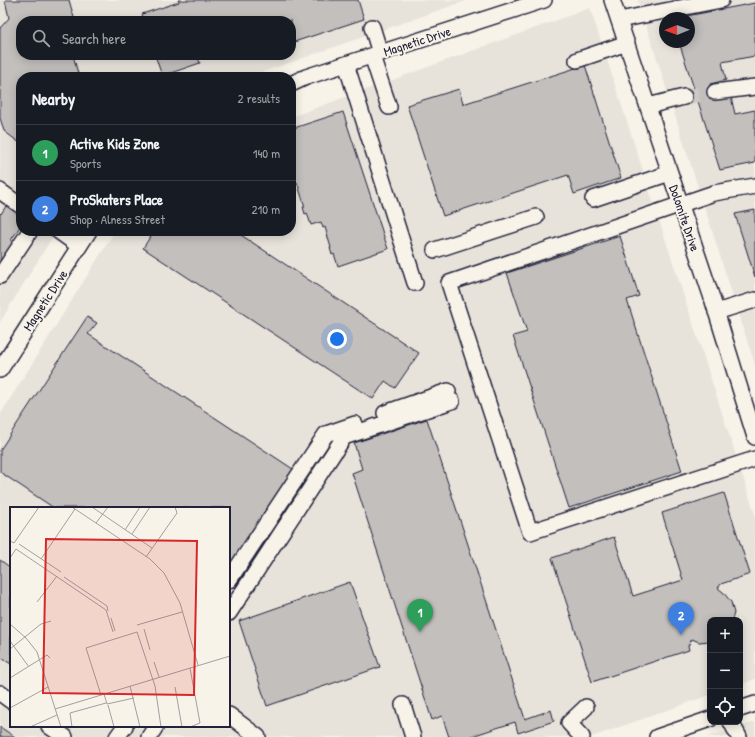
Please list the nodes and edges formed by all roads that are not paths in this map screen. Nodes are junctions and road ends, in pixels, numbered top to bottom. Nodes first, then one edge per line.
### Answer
1 (544, 0) edge
2 (612, 0) edge
3 (721, 0) edge
4 (619, 20) junction
5 (372, 27) dead end
6 (627, 43) junction
7 (376, 54) junction
8 (577, 60) dead end
9 (346, 64) junction
10 (296, 82) edge
11 (755, 87) edge
12 (715, 92) tunnel mouth
13 (684, 97) tunnel mouth
14 (648, 106) junction
15 (389, 107) dead end
16 (670, 173) junction
17 (755, 186) edge
18 (0, 191) edge
19 (593, 198) dead end
20 (16, 202) edge
21 (680, 206) junction
22 (536, 217) dead end
23 (27, 236) edge
24 (65, 236) edge
25 (86, 236) edge
26 (79, 246) junction
27 (435, 250) dead end
28 (0, 276) edge
29 (414, 284) dead end
30 (755, 300) edge
31 (716, 312) junction
32 (2, 364) edge
33 (755, 437) edge
34 (755, 459) edge
35 (230, 578) edge
36 (230, 611) edge
37 (0, 693) edge
38 (10, 700) edge
39 (755, 704) edge
40 (403, 705) dead end
41 (586, 707) dead end
42 (743, 708) edge
43 (230, 716) edge
44 (707, 720) edge
45 (733, 725) edge
46 (50, 727) edge
47 (124, 727) edge
48 (155, 727) edge
49 (65, 737) edge
50 (117, 737) edge
51 (149, 737) edge
52 (258, 737) edge
53 (413, 737) edge
54 (582, 737) edge
55 (657, 737) edge
56 (739, 737) edge

1 - 7 street, Magnetic Drive
2 - 4 street, Dolomite Drive
3 - 4 street
4 - 6 street, Dolomite Drive
5 - 7 street
6 - 8 street
6 - 14 street, Dolomite Drive
7 - 9 street, Magnetic Drive
7 - 15 street
9 - 10 street, Magnetic Drive
9 - 29 street
11 - 12 street
13 - 14 street
14 - 16 street, Dolomite Drive
16 - 19 street
16 - 21 street, Dolomite Drive
17 - 21 street
18 - 20 street
21 - 31 street, Dolomite Drive
21 - 34 street
22 - 27 street
23 - 28 street
24 - 26 street
25 - 26 street, Magnetic Drive
26 - 32 street, Magnetic Drive
30 - 31 street
31 - 33 street, Dolomite Drive
35 - 36 street
37 - 38 street
39 - 42 street
40 - 53 street
41 - 54 street
43 - 52 street
44 - 55 street
45 - 56 street
46 - 49 street
47 - 50 street
48 - 51 street

